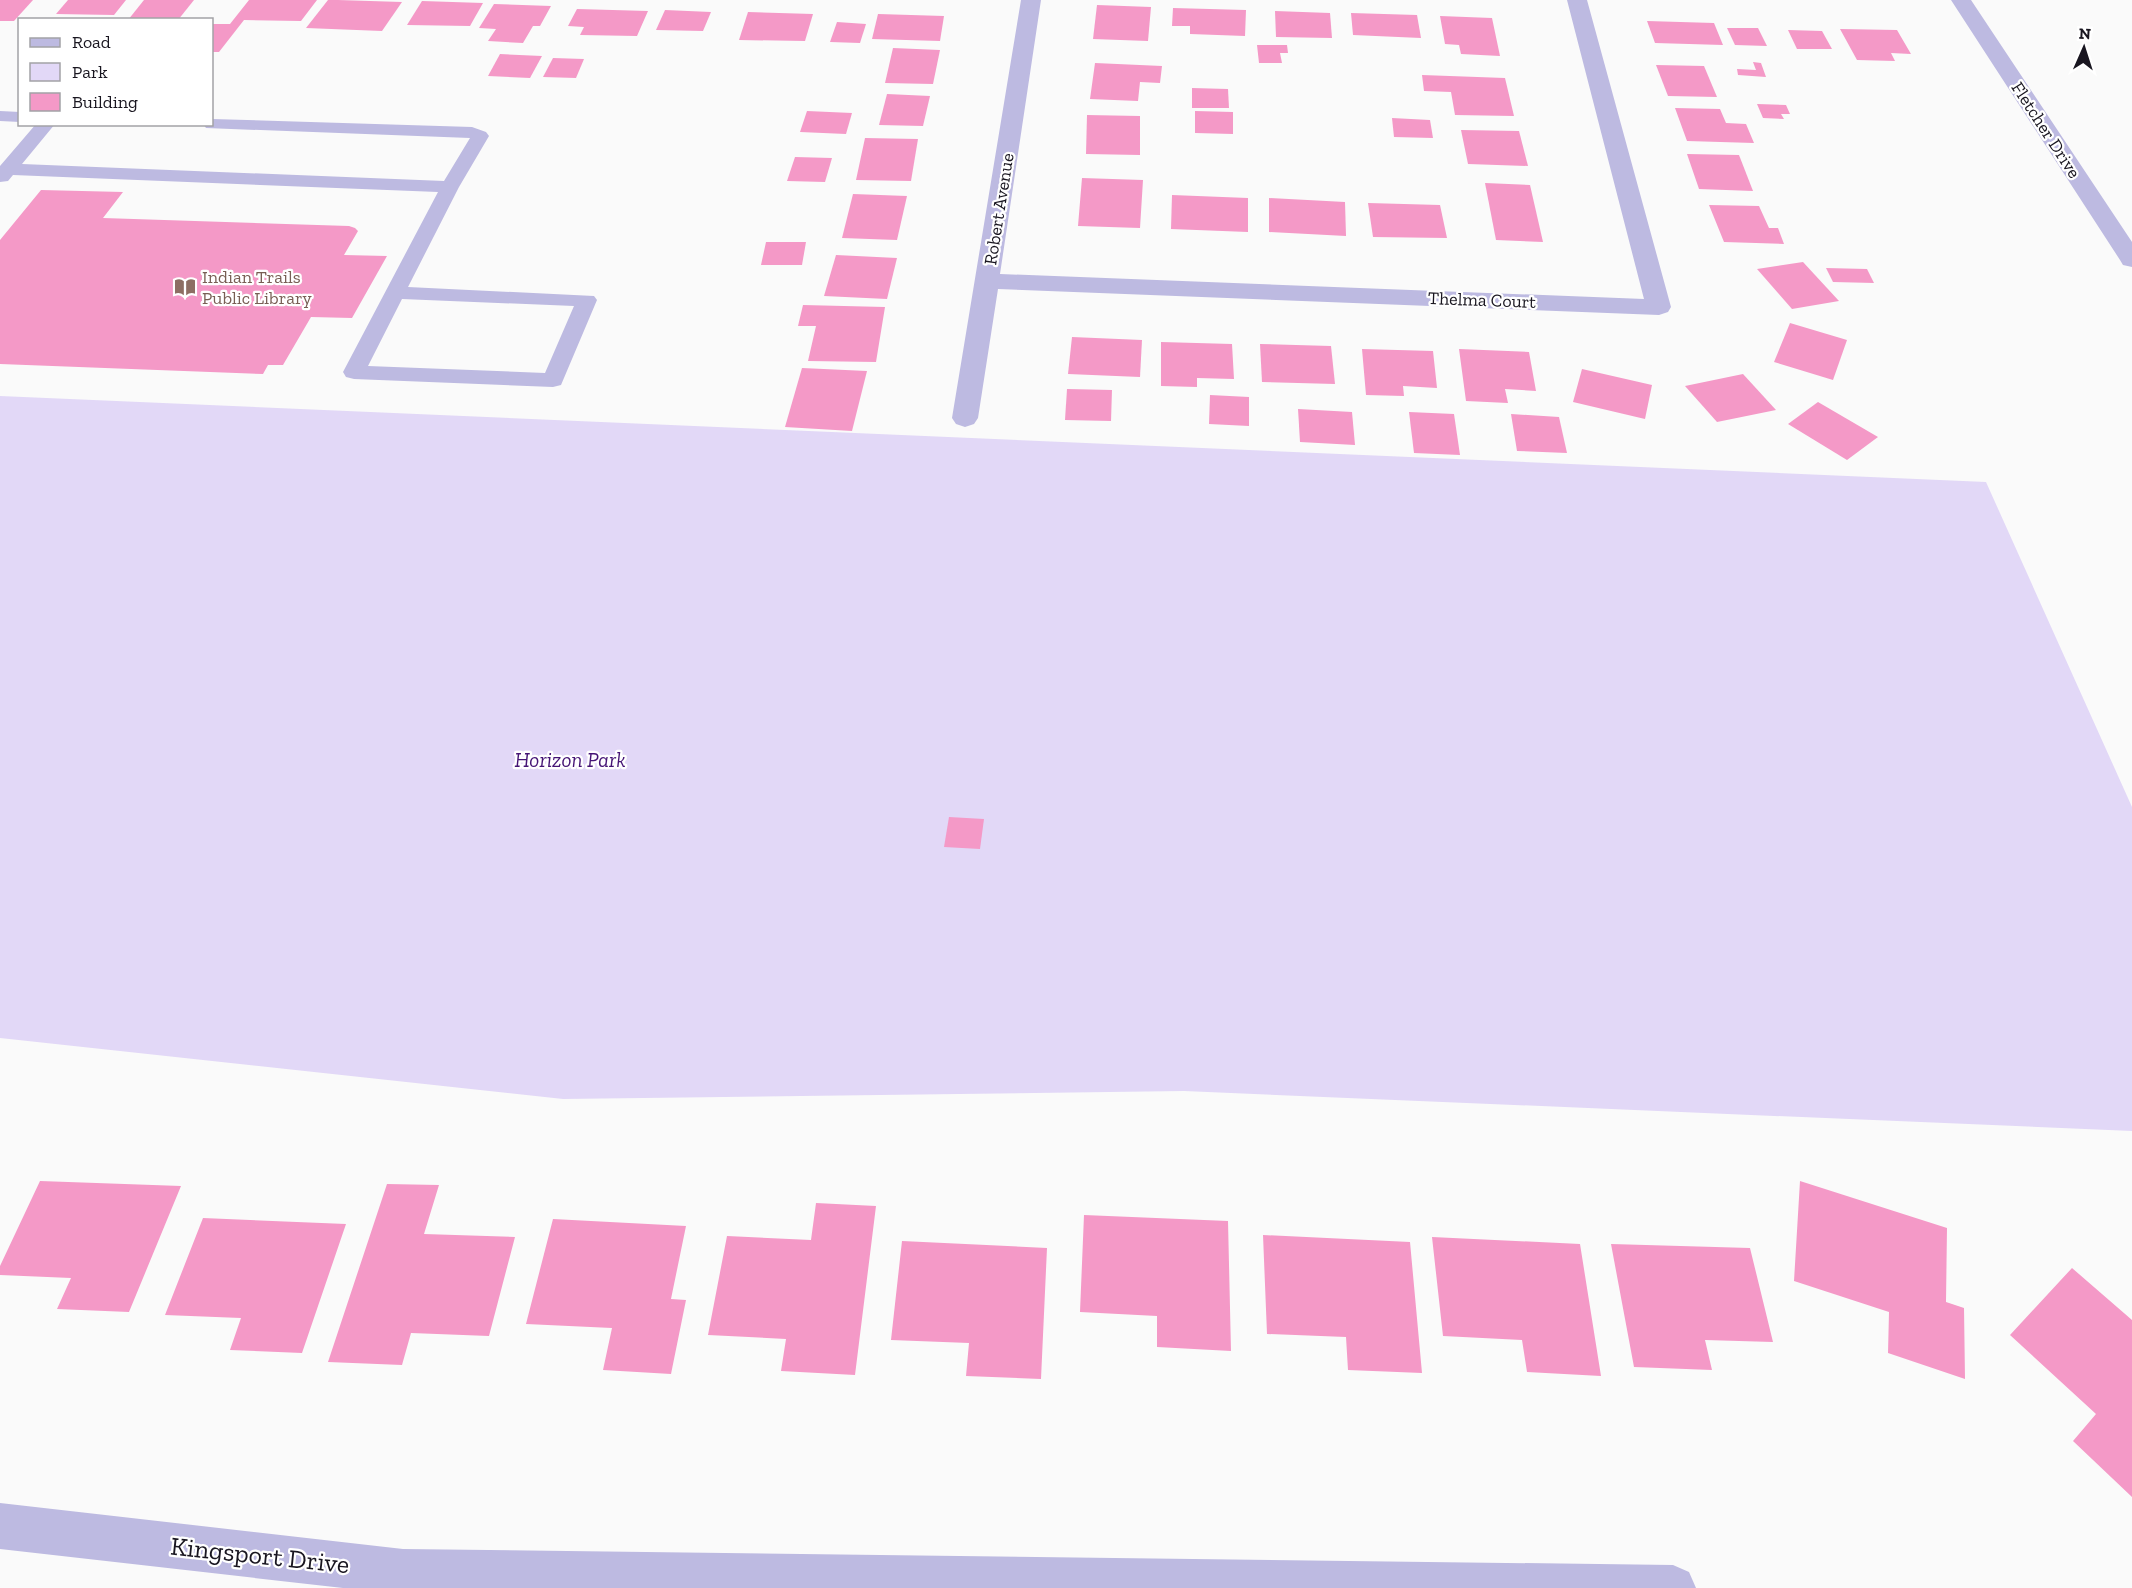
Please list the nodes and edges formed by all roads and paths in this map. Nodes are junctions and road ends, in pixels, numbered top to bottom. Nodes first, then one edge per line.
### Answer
1 (1031, 0) edge
2 (1576, 0) edge
3 (1961, 0) edge
4 (0, 116) edge
5 (18, 117) edge
6 (213, 124) edge
7 (44, 126) edge
8 (4, 173) edge
9 (450, 187) junction
10 (2132, 260) edge
11 (988, 281) junction
12 (396, 292) junction
13 (965, 418) dead end
14 (0, 1526) edge
15 (1673, 1588) edge

1 - 11 street, Robert Avenue
2 - 11 street, Thelma Court
3 - 10 street, Fletcher Drive
4 - 5 lane
6 - 9 lane
7 - 8 lane
8 - 9 lane
9 - 12 lane
11 - 13 street, Robert Avenue
12 - 12 lane
14 - 15 street, Kingsport Drive

